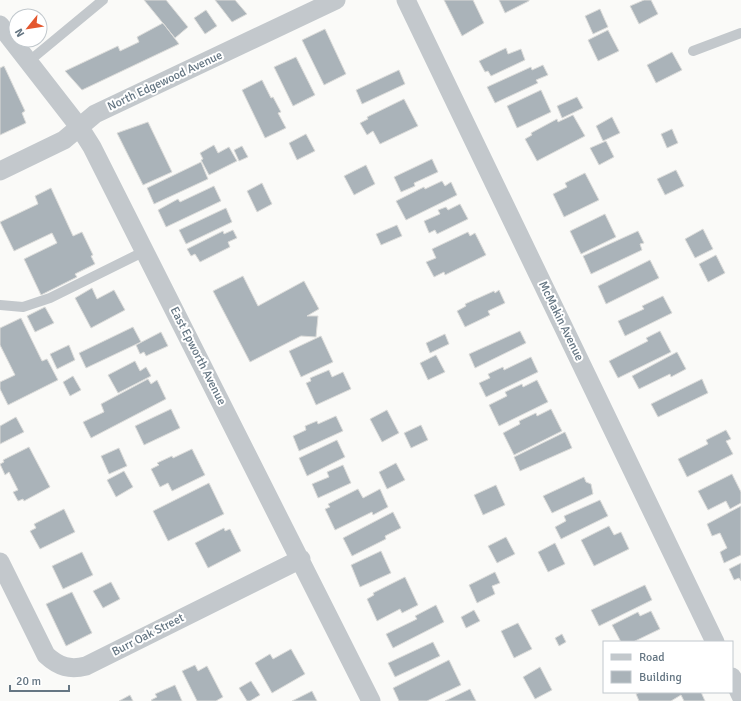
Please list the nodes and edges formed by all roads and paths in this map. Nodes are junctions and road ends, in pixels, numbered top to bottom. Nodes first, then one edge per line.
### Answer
1 (103, 0) edge
2 (336, 0) edge
3 (406, 0) edge
4 (0, 25) edge
5 (741, 33) edge
6 (693, 51) dead end
7 (28, 62) junction
8 (80, 128) junction
9 (0, 171) edge
10 (145, 252) junction
11 (0, 305) edge
12 (301, 559) junction
13 (0, 562) edge
14 (715, 641) edge
15 (733, 679) edge
16 (741, 696) edge
17 (371, 701) edge

1 - 7 lane
2 - 8 street, North Edgewood Avenue
3 - 14 street, McMakin Avenue
4 - 7 street, East Epworth Avenue
5 - 6 lane
7 - 8 street, East Epworth Avenue
8 - 9 street, North Edgewood Avenue
8 - 10 street, East Epworth Avenue
10 - 11 lane
10 - 12 street, East Epworth Avenue
12 - 13 street, Burr Oak Street
12 - 17 street, East Epworth Avenue
15 - 16 street

